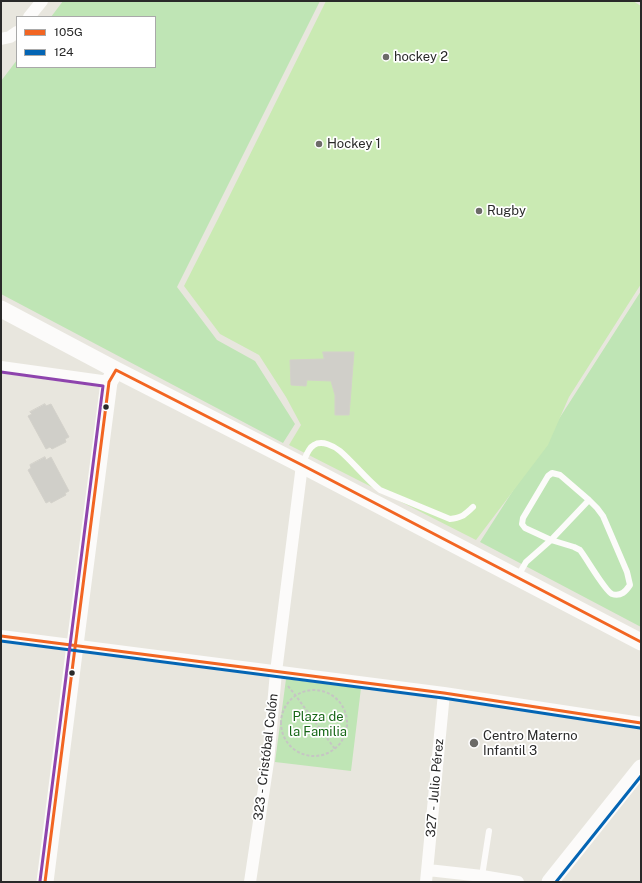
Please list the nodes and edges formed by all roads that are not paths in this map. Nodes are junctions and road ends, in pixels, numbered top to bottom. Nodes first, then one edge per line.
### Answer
1 (42, 1) edge
2 (30, 16) edge
3 (16, 33) edge
4 (2, 39) edge
5 (1, 309) edge
6 (1, 367) edge
7 (112, 376) junction
8 (302, 465) junction
9 (589, 500) junction
10 (473, 507) dead end
11 (551, 540) junction
12 (517, 578) junction
13 (1, 636) edge
14 (641, 642) edge
15 (75, 646) junction
16 (276, 672) junction
17 (444, 693) junction
18 (641, 723) edge
19 (641, 768) edge
20 (489, 831) dead end
21 (428, 870) junction
22 (482, 876) junction
23 (45, 882) edge
24 (250, 882) edge
25 (426, 882) edge
26 (518, 882) edge
27 (550, 882) edge

1 - 2 street
3 - 4 street
5 - 7 street
6 - 7 street
7 - 8 street
7 - 15 street
8 - 10 lane
8 - 12 street
8 - 16 street, 323 - Cristóbal Colón
9 - 11 lane
9 - 11 lane
9 - 11 lane
11 - 12 lane
12 - 14 street
13 - 15 street
15 - 16 street
15 - 23 street
16 - 17 street
16 - 24 street, 323 - Cristóbal Colón
17 - 18 street
17 - 21 street, 327 - Julio Pérez
19 - 27 street
20 - 22 lane
21 - 22 street
21 - 25 street, 327 - Julio Pérez
22 - 26 street

